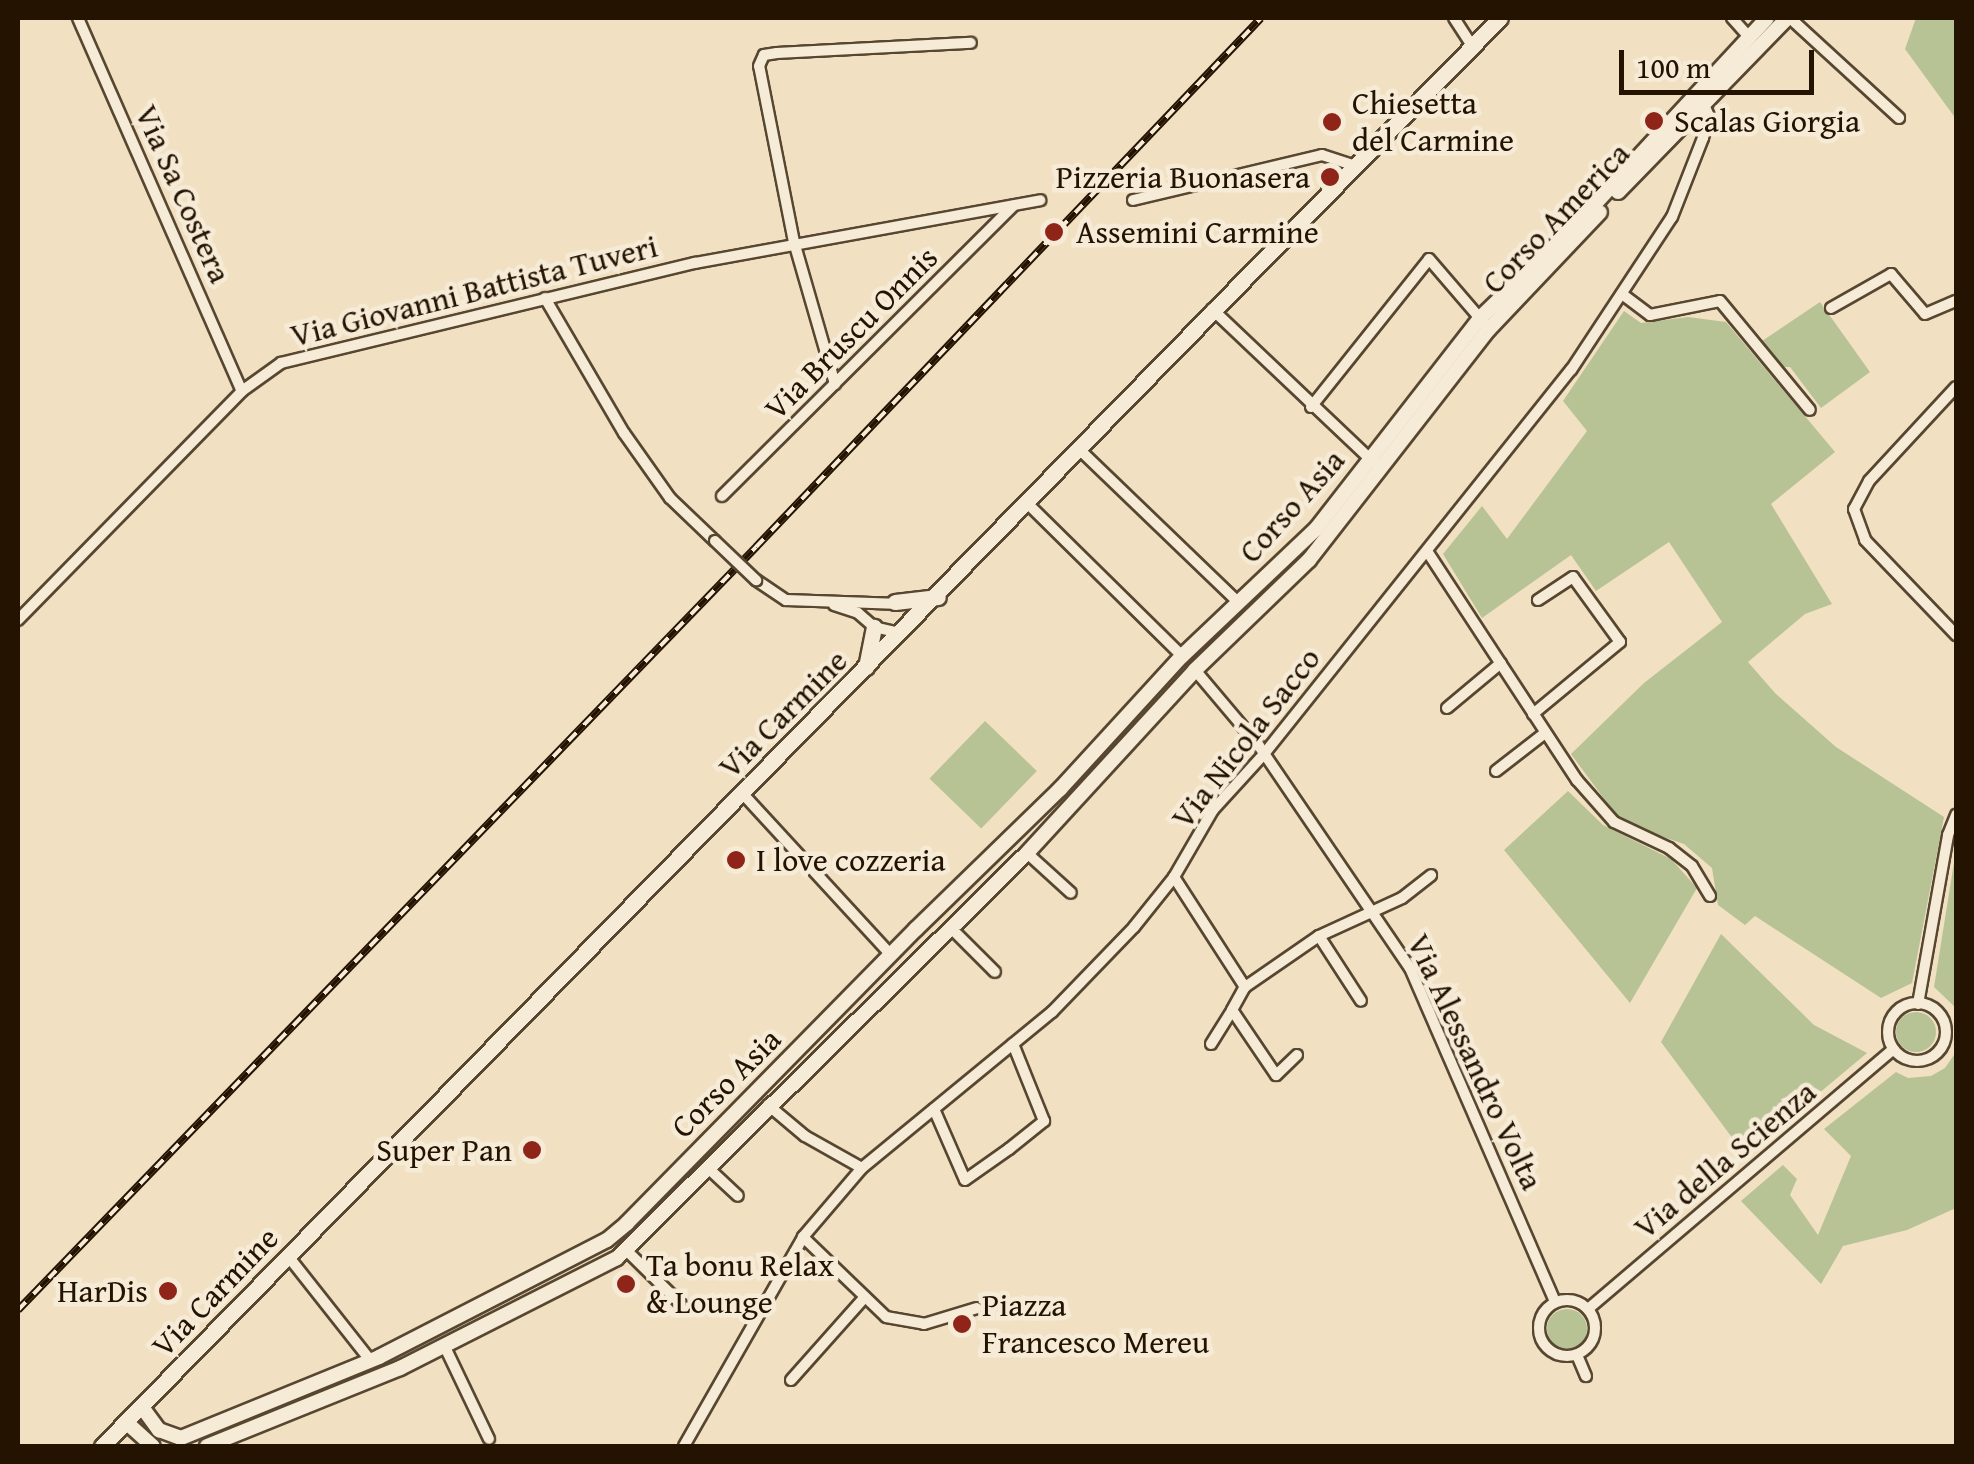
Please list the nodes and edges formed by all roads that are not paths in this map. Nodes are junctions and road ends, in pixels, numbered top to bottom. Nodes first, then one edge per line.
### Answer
1 (78, 18) edge
2 (1454, 18) edge
3 (1500, 18) edge
4 (1732, 18) edge
5 (1767, 18) edge
6 (1788, 18) edge
7 (1749, 37) junction
8 (971, 43) dead end
9 (1472, 46) junction
10 (1700, 98) junction
11 (1899, 118) dead end
12 (1353, 165) junction
13 (1040, 200) dead end
14 (1133, 200) dead end
15 (1014, 205) junction
16 (794, 242) junction
17 (1622, 294) junction
18 (544, 298) junction
19 (1956, 301) edge
20 (1832, 308) dead end
21 (1212, 309) junction
22 (1485, 324) junction
23 (835, 384) junction
24 (1956, 387) edge
25 (242, 391) junction
26 (1310, 407) junction
27 (1810, 410) dead end
28 (1080, 450) junction
29 (1374, 464) junction
30 (722, 496) dead end
31 (1028, 504) junction
32 (1427, 550) junction
33 (938, 597) junction
34 (1538, 600) dead end
35 (895, 602) junction
36 (828, 603) junction
37 (1240, 603) junction
38 (915, 619) junction
39 (18, 620) edge
40 (874, 627) junction
41 (901, 633) junction
42 (1956, 635) edge
43 (1182, 656) junction
44 (1500, 663) junction
45 (1195, 670) junction
46 (865, 671) junction
47 (1448, 708) dead end
48 (1533, 714) junction
49 (1545, 733) junction
50 (1264, 754) junction
51 (1496, 771) dead end
52 (744, 794) junction
53 (1956, 815) edge
54 (1028, 853) junction
55 (1431, 875) dead end
56 (1174, 877) junction
57 (1071, 893) dead end
58 (1710, 896) dead end
59 (1376, 912) junction
60 (951, 928) junction
61 (1319, 936) junction
62 (891, 955) junction
63 (995, 972) dead end
64 (1245, 987) junction
65 (1361, 1001) dead end
66 (1918, 1004) junction
67 (1232, 1010) junction
68 (1014, 1044) junction
69 (1211, 1044) dead end
70 (1893, 1049) junction
71 (1297, 1055) dead end
72 (768, 1105) junction
73 (934, 1109) junction
74 (706, 1167) junction
75 (862, 1168) junction
76 (738, 1196) dead end
77 (803, 1237) junction
78 (625, 1250) junction
79 (288, 1256) junction
80 (525, 1280) junction
81 (865, 1297) junction
82 (534, 1300) junction
83 (1554, 1302) junction
84 (681, 1304) dead end
85 (977, 1308) dead end
86 (1588, 1309) junction
87 (444, 1345) junction
88 (1577, 1355) junction
89 (371, 1360) junction
90 (1586, 1376) dead end
91 (791, 1380) dead end
92 (142, 1407) junction
93 (126, 1422) junction
94 (489, 1440) dead end
95 (686, 1445) edge
96 (102, 1446) edge
97 (153, 1446) edge
98 (207, 1446) edge

1 - 25 street, Via Sa Costera
2 - 9 street
3 - 9 main road, Via Carmine
4 - 7 street
5 - 7 street, Corso America
6 - 10 street, Corso America
6 - 11 street
7 - 10 street, Corso America
8 - 16 street
9 - 12 main road, Via Carmine
10 - 17 street, Via Nicola Sacco
10 - 22 street, Corso America
12 - 14 street
12 - 21 main road, Via Carmine
13 - 15 street, Via Giovanni Battista Tuveri
15 - 16 street, Via Giovanni Battista Tuveri
15 - 23 street, Via Bruscu Onnis
16 - 18 street, Via Giovanni Battista Tuveri
16 - 23 street
17 - 27 street
17 - 32 street, Via Nicola Sacco
18 - 25 street, Via Giovanni Battista Tuveri
18 - 36 street, bridge
19 - 20 street
21 - 26 street
21 - 28 main road, Via Carmine
22 - 26 street
22 - 29 street, Corso America
23 - 30 street, Via Bruscu Onnis
24 - 42 street
25 - 39 street, Via Giovanni Battista Tuveri
26 - 29 street
28 - 31 main road, Via Carmine
28 - 37 street
29 - 37 street, Corso Asia
29 - 45 street, Corso Asia
31 - 33 main road, Via Carmine
31 - 43 street
32 - 44 street
32 - 50 street, Via Nicola Sacco
33 - 35 main road
33 - 38 main road, Via Carmine
34 - 48 street
35 - 36 street
35 - 38 street
36 - 40 street
37 - 43 street, Corso Asia
38 - 41 main road, Via Carmine
40 - 41 street
40 - 46 main road
41 - 46 main road, Via Carmine
43 - 62 street, Corso Asia
44 - 47 street
44 - 48 street
45 - 50 street, Via Alessandro Volta
45 - 54 street, Corso Asia
46 - 52 main road, Via Carmine
48 - 49 street
49 - 51 street
49 - 58 street
50 - 56 street, Via Nicola Sacco
50 - 59 street, Via Alessandro Volta
52 - 62 street
52 - 79 main road, Via Carmine
53 - 66 street
54 - 57 street
54 - 60 street, Corso Asia
55 - 59 street
56 - 64 street
56 - 68 street, Via Nicola Sacco
59 - 61 street
59 - 83 street, Via Alessandro Volta
60 - 63 street
60 - 72 street, Corso Asia
61 - 64 street
61 - 65 street
62 - 80 street, Corso Asia
64 - 67 street
66 - 70 street
66 - 70 street
67 - 69 street
67 - 71 street
68 - 73 street, Via Nicola Sacco
68 - 73 street
70 - 86 street, Via della Scienza
72 - 74 street, Corso Asia
72 - 75 street
73 - 75 street, Via Nicola Sacco
74 - 76 street
74 - 78 street, Corso Asia
75 - 77 street, Via Nicola Sacco
77 - 81 street
77 - 95 street, Via Nicola Sacco
78 - 82 street, Corso Asia
78 - 84 street
79 - 89 street
79 - 92 main road, Via Carmine
80 - 82 street
80 - 89 street, Corso Asia
81 - 85 street
81 - 91 street
82 - 87 street, Corso Asia
83 - 86 street
83 - 88 street
86 - 88 street
87 - 94 street
87 - 98 street, Corso Asia
88 - 90 street
89 - 92 street, Corso Asia
92 - 93 main road, Via Carmine
93 - 96 main road, Via Carmine
93 - 97 street

